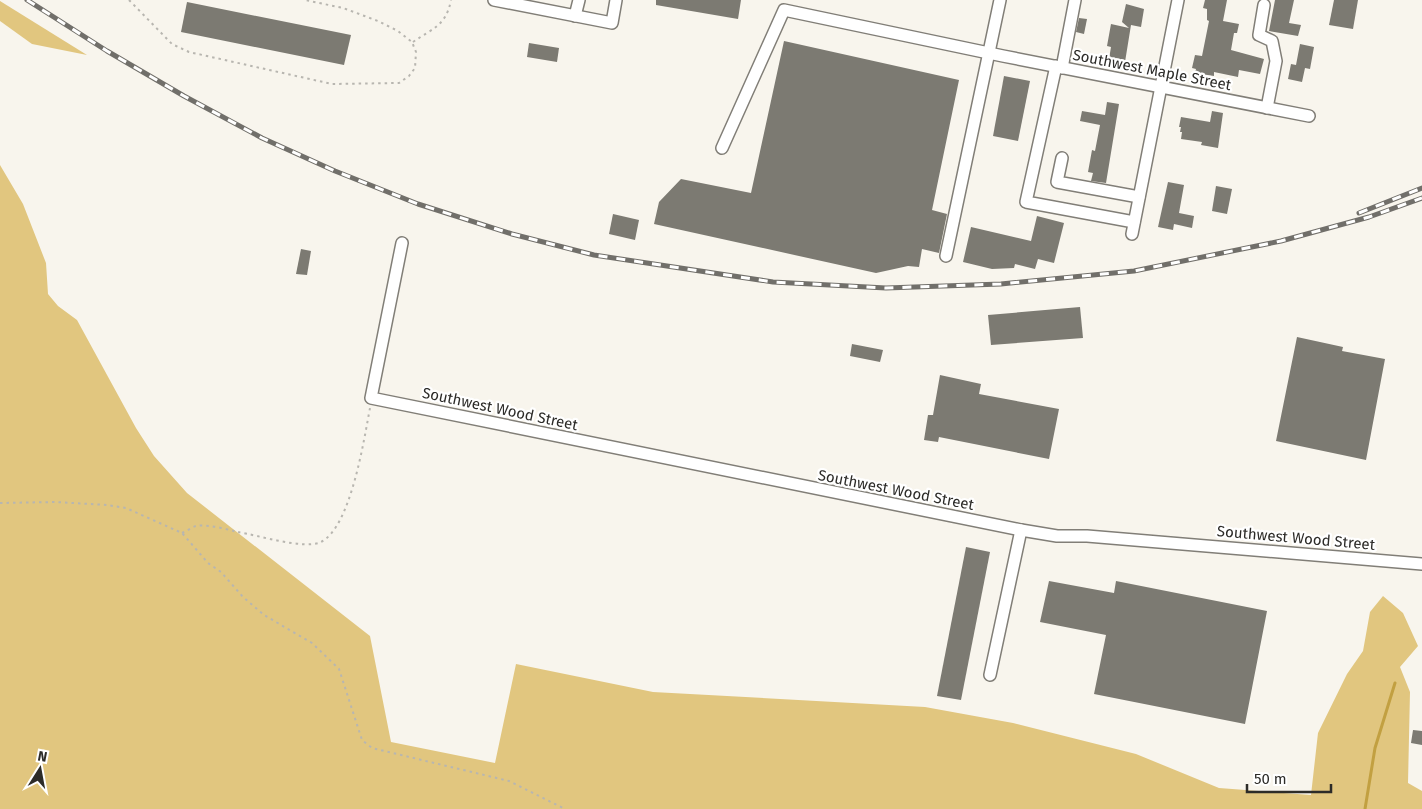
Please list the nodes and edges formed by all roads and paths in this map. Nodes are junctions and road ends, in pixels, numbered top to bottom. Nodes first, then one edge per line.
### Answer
1 (130, 0) edge
2 (305, 0) edge
3 (452, 0) edge
4 (494, 0) edge
5 (578, 0) edge
6 (616, 0) edge
7 (1000, 0) edge
8 (1075, 0) edge
9 (1178, 0) edge
10 (784, 5) edge
11 (1264, 5) dead end
12 (575, 16) junction
13 (412, 42) junction
14 (989, 53) junction
15 (1059, 67) junction
16 (1160, 88) junction
17 (1266, 108) junction
18 (1309, 116) dead end
19 (722, 148) dead end
20 (1062, 158) dead end
21 (1139, 197) junction
22 (1134, 222) junction
23 (1132, 234) dead end
24 (402, 243) dead end
25 (946, 256) dead end
26 (371, 398) junction
27 (0, 503) edge
28 (1021, 530) junction
29 (182, 533) junction
30 (1422, 564) edge
31 (990, 675) dead end
32 (565, 809) edge

1 - 13 path
2 - 13 path
3 - 13 path
4 - 12 street
5 - 12 street
6 - 12 street
7 - 14 street
8 - 15 street
9 - 16 street
10 - 14 street, Southwest Maple Street
10 - 19 street
11 - 17 street
14 - 15 street, Southwest Maple Street
14 - 25 street
15 - 16 street, Southwest Maple Street
15 - 22 street
16 - 17 street, Southwest Maple Street
16 - 21 street
17 - 18 street, Southwest Maple Street
20 - 21 street
21 - 22 street
22 - 23 street
24 - 26 street
26 - 28 street, Southwest Wood Street
26 - 29 path
27 - 29 path
28 - 30 street, Southwest Wood Street
28 - 31 street
29 - 32 path

